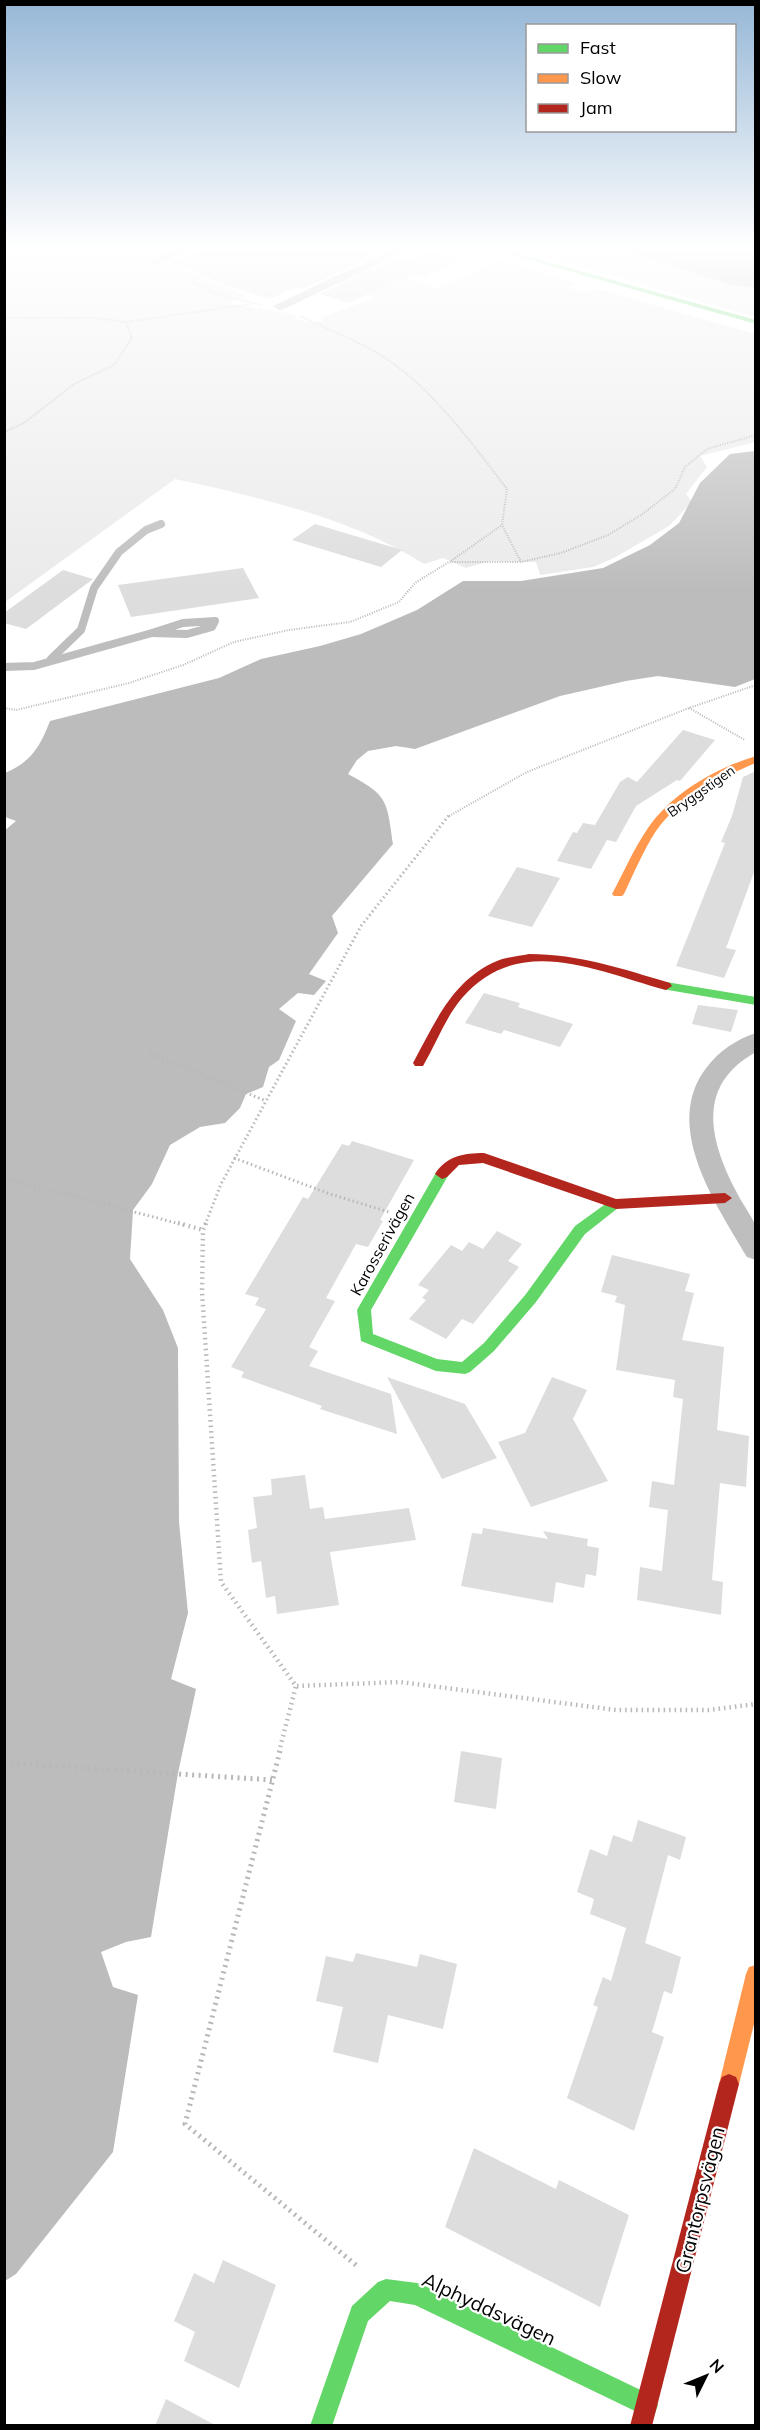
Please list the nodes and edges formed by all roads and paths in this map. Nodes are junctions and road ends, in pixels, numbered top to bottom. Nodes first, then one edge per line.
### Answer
1 (114, 363) edge
2 (393, 363) edge
3 (4, 432) edge
4 (756, 435) edge
5 (161, 524) dead end
6 (502, 525) junction
7 (449, 562) junction
8 (521, 562) junction
9 (152, 633) junction
10 (42, 664) junction
11 (4, 667) edge
12 (756, 685) edge
13 (4, 708) edge
14 (688, 708) junction
15 (746, 740) dead end
16 (756, 759) edge
17 (618, 894) dead end
18 (756, 1001) edge
19 (756, 1041) edge
20 (150, 1053) dead end
21 (419, 1063) dead end
22 (266, 1101) junction
23 (234, 1158) junction
24 (4, 1178) edge
25 (725, 1198) junction
26 (616, 1204) junction
27 (414, 1218) junction
28 (203, 1230) junction
29 (756, 1250) edge
30 (296, 1686) junction
31 (756, 1704) edge
32 (4, 1763) edge
33 (273, 1780) junction
34 (756, 1974) edge
35 (386, 2290) junction
36 (647, 2405) junction
37 (642, 2425) edge
38 (321, 2426) edge

1 - 3 path
2 - 6 path
4 - 8 path
5 - 10 lane
6 - 7 path
6 - 8 path
7 - 8 path
7 - 13 path
9 - 9 lane
9 - 10 lane
10 - 11 lane
12 - 14 path
14 - 15 path
14 - 22 path
16 - 17 street, Bryggstigen
18 - 21 street
19 - 25 street
20 - 22 path
22 - 23 path
23 - 27 path
23 - 28 path
24 - 28 path
25 - 26 street, Karosserivägen
25 - 29 street
26 - 27 street, Karosserivägen
26 - 27 street, Karosserivägen
28 - 30 path
30 - 31 path
30 - 33 path
32 - 33 path
33 - 35 path
34 - 36 street, Grantorpsvägen
35 - 36 street, Alphyddsvägen
35 - 38 street
36 - 37 street, Grantorpsvägen

